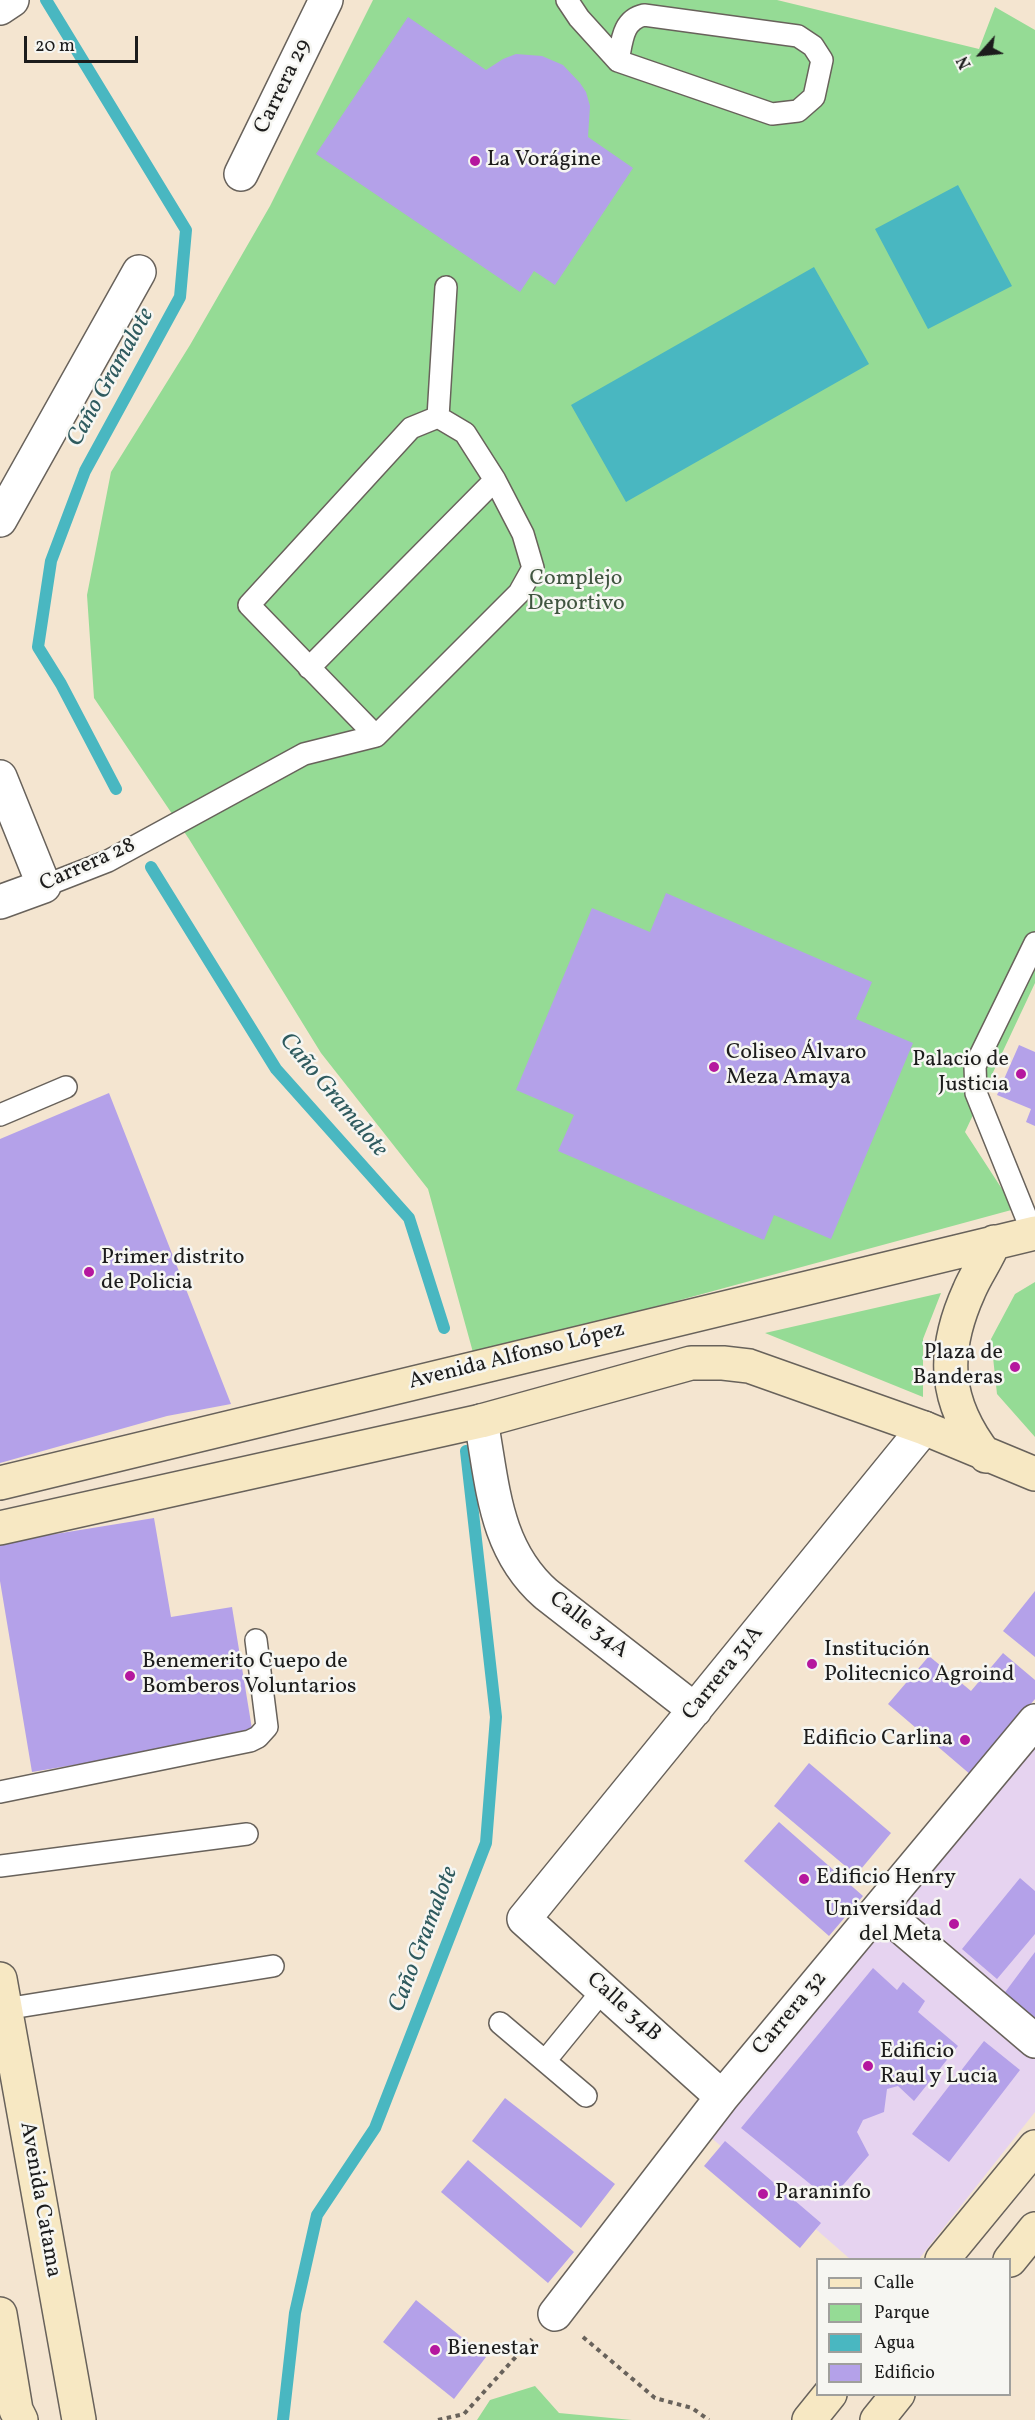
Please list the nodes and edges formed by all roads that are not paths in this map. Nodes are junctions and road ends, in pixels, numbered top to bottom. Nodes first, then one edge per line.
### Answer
1 (12, 0) edge
2 (326, 0) edge
3 (567, 0) edge
4 (0, 8) edge
5 (618, 61) junction
6 (241, 174) dead end
7 (139, 272) dead end
8 (446, 287) dead end
9 (438, 417) junction
10 (495, 480) junction
11 (0, 520) edge
12 (309, 668) junction
13 (376, 736) junction
14 (0, 777) edge
15 (44, 885) junction
16 (0, 902) edge
17 (1035, 943) edge
18 (66, 1087) dead end
19 (0, 1115) edge
20 (1034, 1233) edge
21 (994, 1242) junction
22 (481, 1421) junction
23 (924, 1428) junction
24 (986, 1456) junction
25 (1035, 1474) edge
26 (0, 1483) edge
27 (0, 1528) edge
28 (256, 1640) dead end
29 (695, 1710) junction
30 (1035, 1721) edge
31 (0, 1792) edge
32 (248, 1834) dead end
33 (0, 1866) edge
34 (880, 1909) junction
35 (524, 1919) joint
36 (273, 1966) dead end
37 (603, 1990) junction
38 (3, 1994) edge
39 (500, 2023) dead end
40 (1035, 2042) edge
41 (545, 2061) junction
42 (9, 2080) edge
43 (586, 2096) dead end
44 (722, 2097) junction
45 (1035, 2147) edge
46 (1035, 2229) edge
47 (943, 2258) edge
48 (1011, 2259) edge
49 (0, 2314) edge
50 (555, 2314) road end
51 (828, 2396) edge
52 (896, 2396) edge
53 (12, 2407) edge
54 (79, 2420) edge
55 (809, 2420) edge
56 (877, 2420) edge

1 - 4 street
2 - 6 street, Carrera 29
3 - 5 lane
5 - 5 lane
7 - 11 street
8 - 9 lane
9 - 10 lane
9 - 12 lane
10 - 12 lane
10 - 13 lane
12 - 13 lane
13 - 15 lane, Carrera 28
14 - 15 street
15 - 16 street, Carrera 28
17 - 20 lane
18 - 19 lane
20 - 21 street, Avenida Alfonso López
21 - 24 street
21 - 26 street, Avenida Alfonso López
22 - 23 street
22 - 27 street
22 - 29 street, Calle 34A
23 - 24 street
23 - 29 street, Carrera 31A
24 - 25 street
28 - 31 lane
29 - 35 street, Carrera 31A
30 - 34 street, Carrera 32
32 - 33 lane
34 - 40 street
34 - 44 street, Carrera 32
35 - 37 street, Calle 34B
36 - 38 lane
37 - 41 lane
37 - 44 street, Calle 34B
38 - 42 street, Avenida Catama
39 - 41 lane
41 - 43 lane
42 - 54 street, Avenida Catama
44 - 50 street, Carrera 32
45 - 47 street
46 - 48 street
49 - 53 street
51 - 55 street
52 - 56 street

